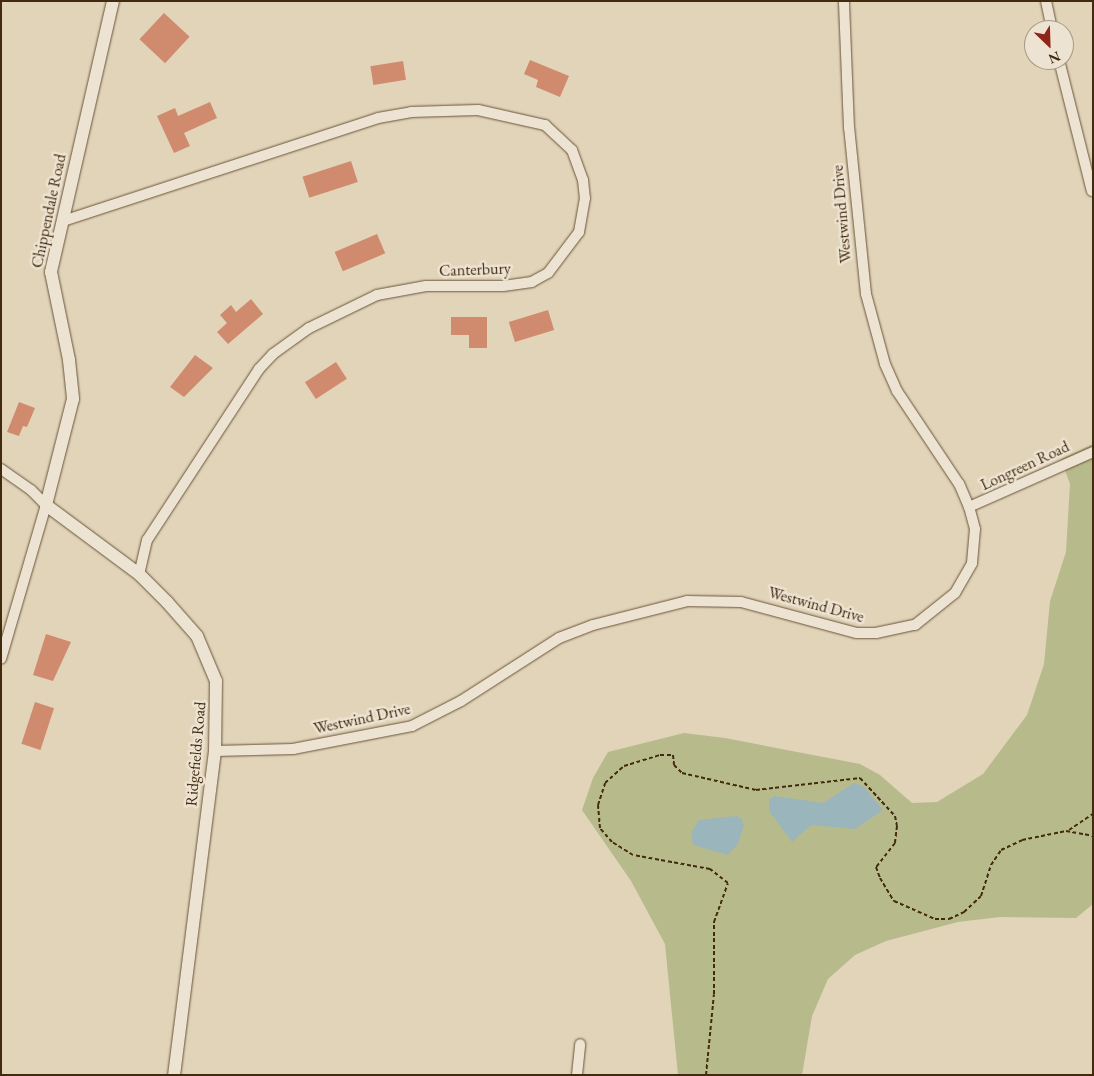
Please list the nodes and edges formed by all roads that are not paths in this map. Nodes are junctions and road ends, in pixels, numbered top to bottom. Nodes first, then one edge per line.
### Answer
1 (113, 1) edge
2 (844, 1) edge
3 (1046, 1) edge
4 (1050, 20) edge
5 (1062, 70) edge
6 (1092, 190) edge
7 (63, 222) junction
8 (1093, 452) edge
9 (1, 469) edge
10 (46, 505) junction
11 (969, 508) junction
12 (139, 574) junction
13 (1, 659) edge
14 (215, 751) junction
15 (580, 1044) dead end
16 (174, 1075) edge
17 (577, 1075) edge

1 - 7 street, Chippendale Road
2 - 11 street, Westwind Drive
3 - 4 street
5 - 6 street
7 - 10 street, Chippendale Road
7 - 12 street, Canterbury
8 - 11 street, Longreen Road
9 - 10 street, Ridgefields Road
10 - 12 street, Ridgefields Road
10 - 13 street, Chippendale Road
11 - 14 street, Westwind Drive
12 - 14 street, Ridgefields Road
14 - 16 street, Ridgefields Road
15 - 17 street

